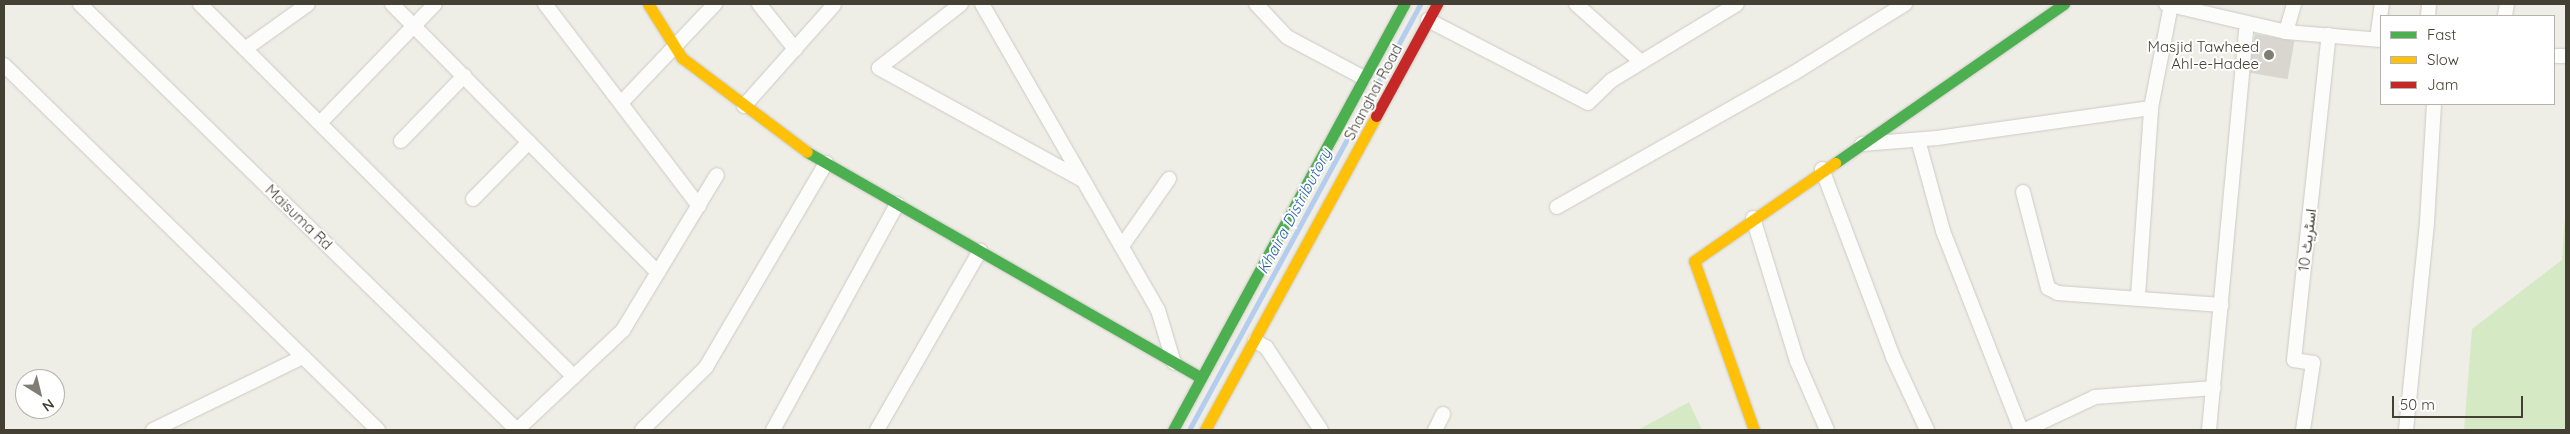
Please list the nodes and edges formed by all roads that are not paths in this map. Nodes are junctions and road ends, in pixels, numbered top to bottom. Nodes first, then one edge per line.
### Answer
1 (80, 4) edge
2 (200, 4) edge
3 (392, 4) edge
4 (435, 4) edge
5 (545, 4) edge
6 (648, 4) edge
7 (715, 4) edge
8 (759, 4) edge
9 (962, 4) edge
10 (982, 4) edge
11 (1256, 4) edge
12 (1404, 4) edge
13 (1437, 4) edge
14 (1576, 4) edge
15 (1737, 4) edge
16 (1905, 4) edge
17 (2064, 4) edge
18 (2169, 4) edge
19 (2294, 4) edge
20 (304, 5) edge
21 (834, 5) dead end
22 (2204, 9) edge
23 (1428, 20) junction
24 (2247, 24) junction
25 (414, 26) junction
26 (2286, 32) junction
27 (2329, 35) junction
28 (2379, 39) edge
29 (676, 47) junction
30 (245, 49) junction
31 (794, 49) junction
32 (1641, 62) junction
33 (4, 65) edge
34 (464, 76) junction
35 (1364, 78) junction
36 (620, 103) junction
37 (2434, 105) edge
38 (744, 106) junction
39 (2151, 108) junction
40 (320, 123) junction
41 (1918, 140) junction
42 (401, 141) dead end
43 (528, 142) junction
44 (1858, 144) junction
45 (826, 163) junction
46 (1822, 169) junction
47 (718, 175) dead end
48 (1169, 179) dead end
49 (1084, 181) junction
50 (2023, 192) dead end
51 (473, 198) dead end
52 (897, 204) junction
53 (699, 206) junction
54 (1557, 207) dead end
55 (1753, 218) junction
56 (1122, 246) junction
57 (980, 251) junction
58 (658, 273) junction
59 (2138, 296) junction
60 (2222, 305) junction
61 (1255, 341) junction
62 (303, 357) junction
63 (1174, 363) junction
64 (574, 377) junction
65 (1201, 378) junction
66 (2214, 388) junction
67 (1187, 411) junction
68 (1443, 414) dead end
69 (180, 424) edge
70 (1206, 428) edge
71 (153, 430) edge
72 (378, 430) edge
73 (517, 430) edge
74 (642, 430) edge
75 (773, 430) edge
76 (877, 430) edge
77 (1173, 430) edge
78 (1321, 430) edge
79 (1435, 430) edge
80 (1754, 430) edge
81 (1827, 430) edge
82 (1927, 430) edge
83 (2021, 430) edge
84 (2025, 430) edge
85 (2209, 430) edge
86 (2304, 430) edge
87 (2406, 430) edge

1 - 73 street, Maisuma Rd
2 - 30 street
3 - 25 street
4 - 25 street
5 - 36 street
6 - 29 street
7 - 29 street
8 - 31 street
9 - 49 street
10 - 49 street
11 - 35 street
12 - 35 street, Shanghai Road
13 - 23 street, Shanghai Road
14 - 32 street
15 - 32 street
16 - 54 street
17 - 44 street
18 - 22 street
18 - 39 street
19 - 26 street
20 - 30 street
21 - 31 street
22 - 24 street
23 - 32 street
23 - 61 street, Shanghai Road
24 - 26 street
24 - 60 street
25 - 34 street
25 - 40 street
26 - 27 street
27 - 28 street
27 - 86 street, اسٹریٹ 10
29 - 36 street
29 - 38 street
30 - 40 street
31 - 38 street
33 - 62 street
34 - 42 street
34 - 43 street
35 - 65 street, Shanghai Road
36 - 53 street
37 - 87 street
38 - 45 street
39 - 41 street
39 - 59 street
40 - 64 street
41 - 44 street
41 - 83 street
43 - 51 street
43 - 58 street
44 - 46 street
45 - 52 street
45 - 74 street
46 - 55 street
46 - 82 street
47 - 53 street
48 - 56 street
49 - 56 street
50 - 59 street
52 - 57 street
52 - 75 street
53 - 58 street
55 - 80 street
55 - 81 street
56 - 63 street
57 - 63 street
57 - 76 street
58 - 64 street
59 - 60 street
60 - 66 street
61 - 70 street, Shanghai Road
61 - 78 street
62 - 69 street
62 - 72 street
63 - 65 street
64 - 73 street
65 - 67 street, Shanghai Road
66 - 84 street
66 - 85 street
67 - 70 street
67 - 77 street, Shanghai Road
68 - 79 street
69 - 71 street

